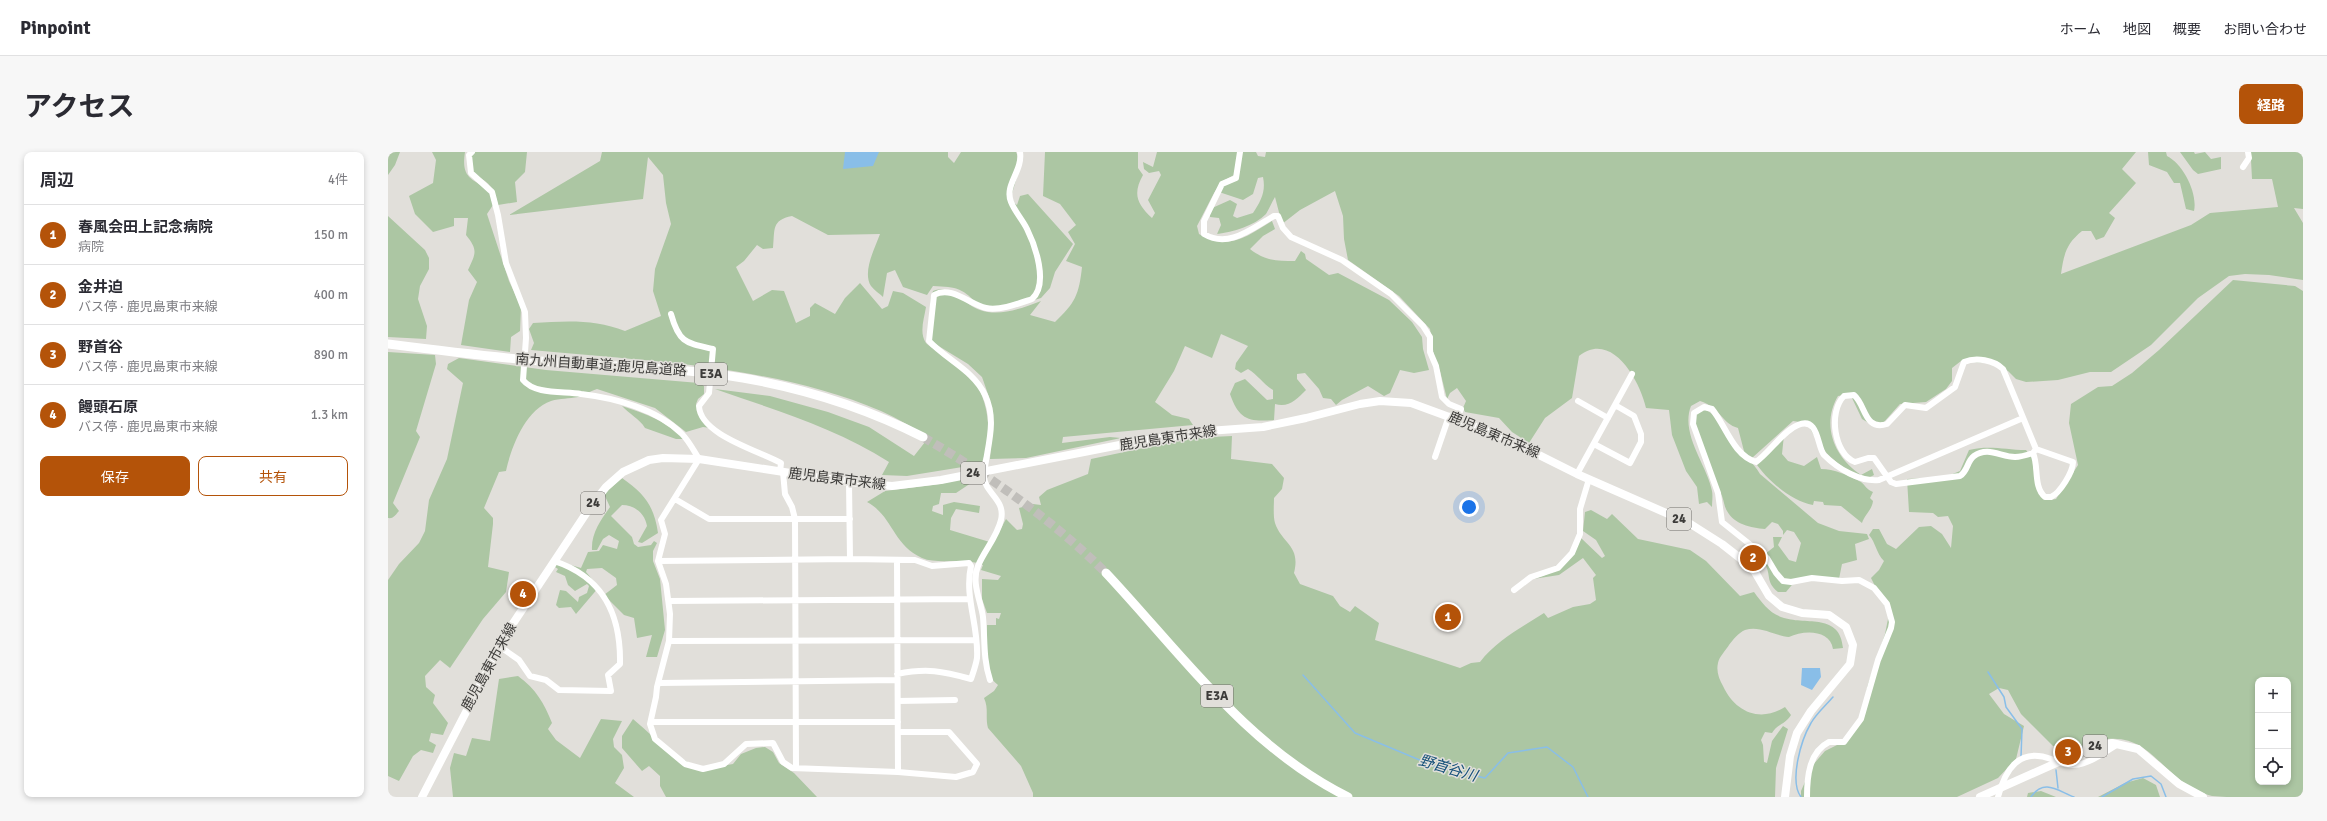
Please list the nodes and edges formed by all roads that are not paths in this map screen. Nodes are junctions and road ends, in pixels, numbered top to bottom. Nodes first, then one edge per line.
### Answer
1 (472, 152) edge
2 (1020, 152) edge
3 (1240, 152) edge
4 (2248, 152) edge
5 (2243, 167) dead end
6 (671, 314) dead end
7 (388, 344) edge
8 (1632, 374) dead end
9 (1578, 401) dead end
10 (1615, 405) junction
11 (1449, 416) junction
12 (1608, 418) junction
13 (2023, 418) junction
14 (923, 437) tunnel mouth
15 (1594, 444) junction
16 (2035, 451) junction
17 (1435, 457) dead end
18 (699, 459) junction
19 (986, 470) junction
20 (782, 472) junction
21 (1577, 474) junction
22 (1888, 477) junction
23 (1589, 479) junction
24 (849, 482) junction
25 (675, 499) junction
26 (795, 519) junction
27 (850, 519) junction
28 (1755, 549) junction
29 (795, 559) junction
30 (850, 559) junction
31 (896, 560) junction
32 (554, 561) junction
33 (658, 561) junction
34 (1755, 572) junction
35 (1106, 573) tunnel mouth
36 (1514, 590) dead end
37 (897, 599) junction
38 (969, 599) junction
39 (795, 600) junction
40 (669, 601) junction
41 (897, 640) junction
42 (976, 640) junction
43 (669, 641) junction
44 (795, 641) junction
45 (499, 646) junction
46 (897, 677) junction
47 (990, 680) dead end
48 (796, 681) junction
49 (659, 683) junction
50 (955, 700) dead end
51 (898, 701) junction
52 (652, 722) junction
53 (796, 722) junction
54 (898, 722) junction
55 (898, 732) junction
56 (2119, 743) junction
57 (2057, 762) junction
58 (796, 768) junction
59 (898, 772) junction
60 (2001, 787) junction
61 (422, 797) edge
62 (1348, 797) edge
63 (1785, 797) edge
64 (1807, 797) edge
65 (1980, 797) edge
66 (1998, 797) edge
67 (2203, 797) edge

1 - 18 street
2 - 19 street
3 - 11 street
4 - 5 street
6 - 20 street
7 - 14 highway, 南九州自動車道;鹿児島道路 / E3A
8 - 10 street
9 - 12 street
10 - 12 street
10 - 15 street
11 - 17 street
11 - 19 main road, 鹿児島東市来線 / 24
11 - 21 main road, 鹿児島東市来線 / 24
12 - 15 street
13 - 16 street
13 - 22 street
13 - 22 street
15 - 21 street
16 - 16 street
16 - 22 street
18 - 20 main road, 鹿児島東市来線 / 24
18 - 25 street
18 - 32 main road, 鹿児島東市来線 / 24
19 - 24 main road, 鹿児島東市来線 / 24
19 - 47 street
20 - 24 main road, 鹿児島東市来線 / 24
20 - 26 street
21 - 23 main road, 鹿児島東市来線 / 24
22 - 28 street
23 - 34 main road, 鹿児島東市来線 / 24
23 - 36 street
24 - 27 street
25 - 26 street
25 - 33 street
26 - 27 street
26 - 29 street
27 - 30 street
28 - 34 street
28 - 64 street
29 - 30 street
29 - 33 street
29 - 39 street
30 - 31 street
31 - 37 street
31 - 38 street
32 - 45 main road, 鹿児島東市来線 / 24
32 - 45 street
33 - 40 street
34 - 63 main road, 鹿児島東市来線 / 24
35 - 62 highway, E3A
37 - 38 street
37 - 39 street
37 - 41 street
38 - 42 street
39 - 40 street
39 - 44 street
40 - 43 street
41 - 42 street
41 - 44 street
41 - 46 street
42 - 46 street
43 - 44 street
43 - 49 street
44 - 48 street
45 - 61 main road, 鹿児島東市来線 / 24
46 - 48 street
46 - 51 street
48 - 49 street
48 - 53 street
49 - 52 street
50 - 51 street
51 - 54 street
52 - 53 street
52 - 58 street
53 - 54 street
53 - 58 street
54 - 55 street
55 - 59 street
55 - 59 street
56 - 57 main road, 24
56 - 57 street
56 - 67 main road, 24
57 - 60 main road, 24
57 - 60 street
58 - 59 street
60 - 65 main road, 24
60 - 66 street

